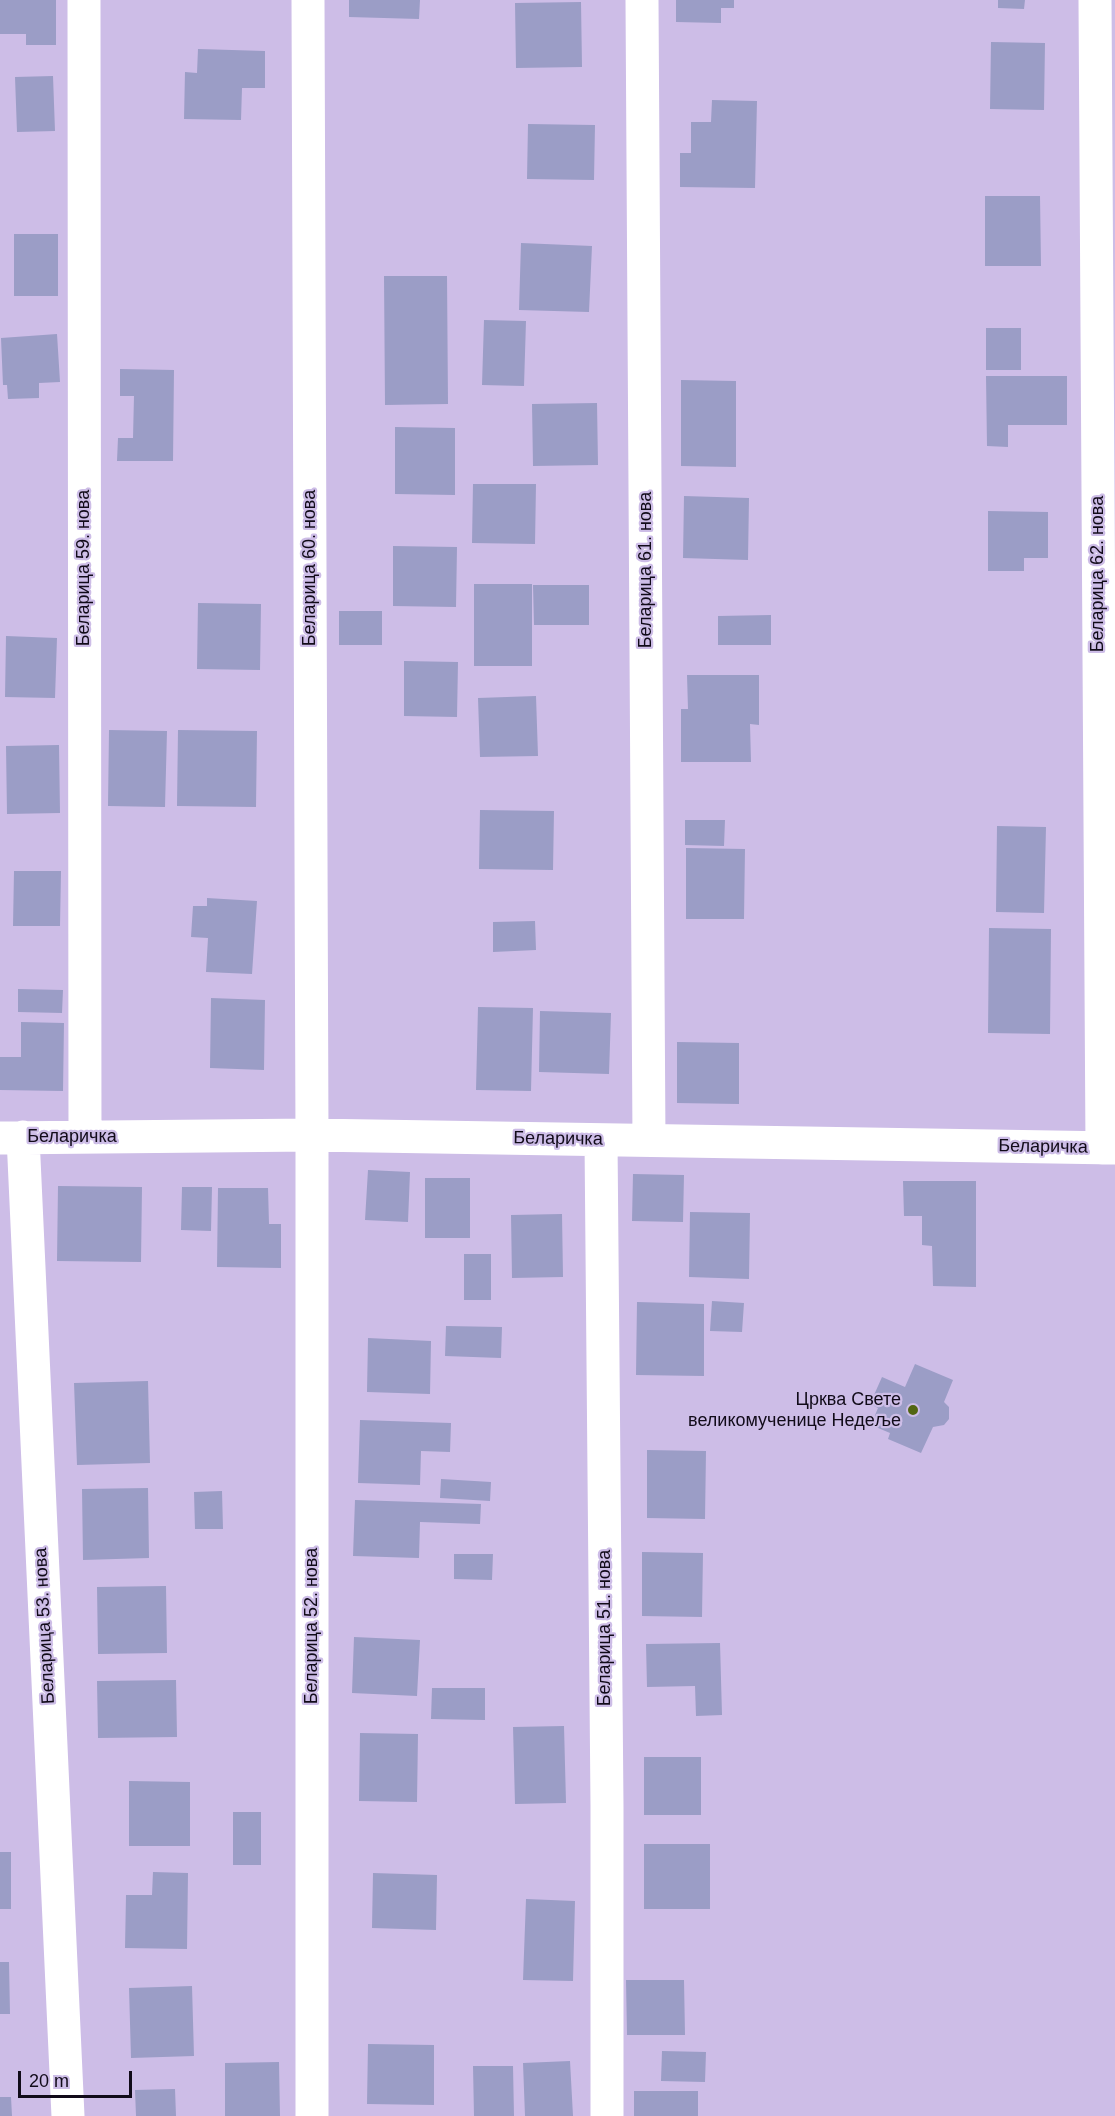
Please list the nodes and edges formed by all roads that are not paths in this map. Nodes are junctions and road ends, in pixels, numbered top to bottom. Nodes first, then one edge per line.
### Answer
1 (84, 0) edge
2 (308, 0) edge
3 (642, 0) edge
4 (1095, 0) edge
5 (85, 1136) junction
6 (312, 1136) junction
7 (12, 1137) edge
8 (601, 1140) junction
9 (649, 1140) junction
10 (1109, 1148) edge
11 (68, 2116) edge
12 (312, 2116) edge
13 (607, 2116) edge

1 - 5 street, Беларица 59. нова
2 - 6 street, Беларица 60. нова
3 - 9 street, Беларица 61. нова
4 - 10 street, Беларица 62. нова
5 - 6 street, Беларичка
5 - 7 street, Беларичка
6 - 8 street, Беларичка
6 - 12 street, Беларица 52. нова
7 - 11 street, Беларица 53. нова
8 - 9 street, Беларичка
8 - 13 street, Беларица 51. нова
9 - 10 street, Беларичка

